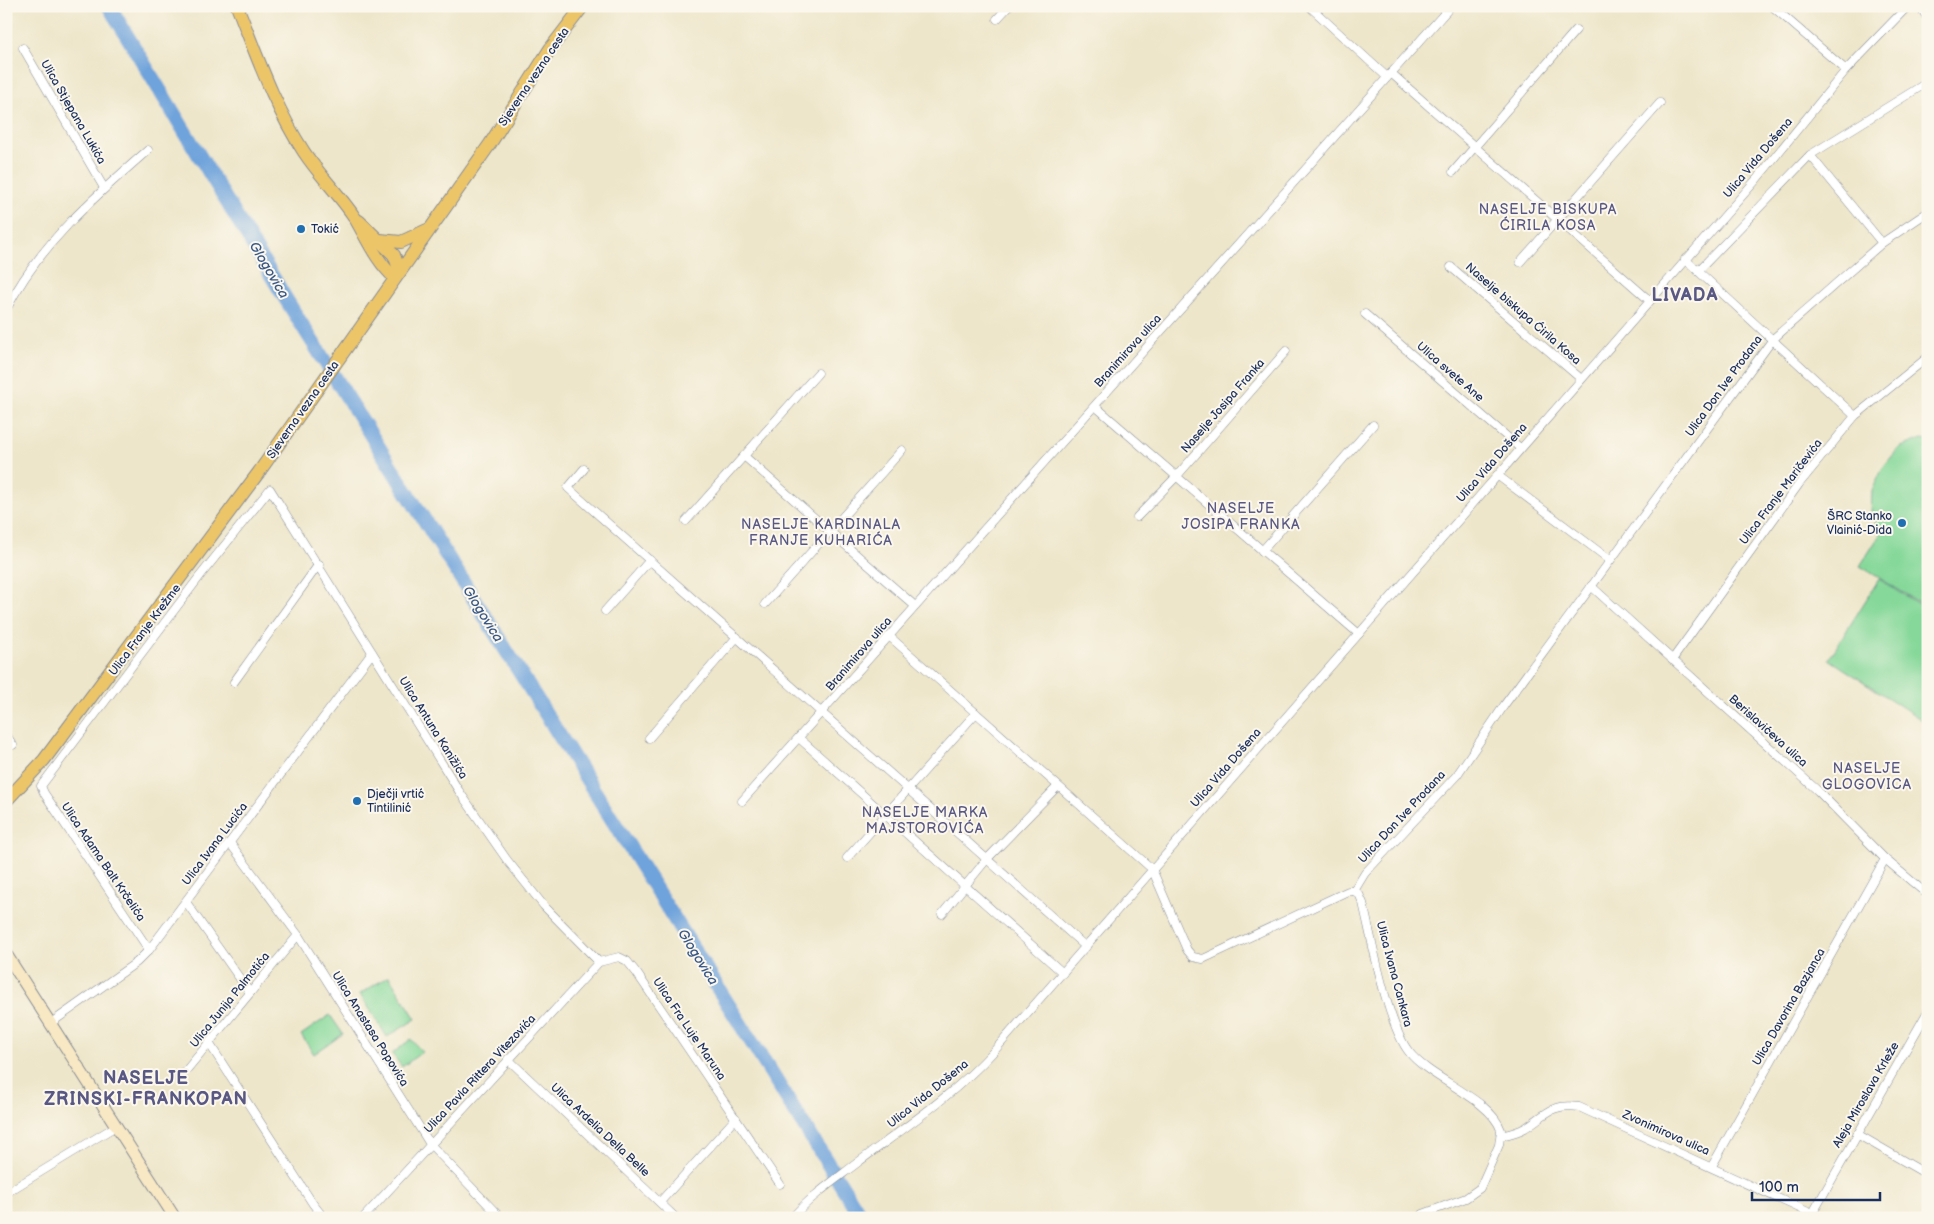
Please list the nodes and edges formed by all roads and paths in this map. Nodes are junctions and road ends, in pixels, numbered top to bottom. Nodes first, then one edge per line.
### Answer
1 (237, 6) edge
2 (583, 6) edge
3 (1010, 6) edge
4 (1451, 6) edge
5 (1772, 6) edge
6 (1908, 6) edge
7 (1920, 6) edge
8 (1315, 8) edge
9 (1928, 19) edge
10 (997, 20) dead end
11 (1576, 30) dead end
12 (23, 48) dead end
13 (1846, 70) junction
14 (1389, 75) junction
15 (1928, 82) edge
16 (1660, 103) dead end
17 (1474, 147) junction
18 (148, 150) dead end
19 (1810, 155) junction
20 (1453, 172) dead end
21 (104, 188) junction
22 (1928, 212) edge
23 (355, 218) junction
24 (1558, 220) junction
25 (431, 227) junction
26 (380, 240) junction
27 (1882, 243) junction
28 (1685, 259) junction
29 (1520, 262) dead end
30 (1451, 267) dead end
31 (1698, 271) junction
32 (398, 275) junction
33 (1649, 300) junction
34 (6, 310) edge
35 (1366, 314) dead end
36 (1773, 339) junction
37 (1286, 351) dead end
38 (1928, 357) edge
39 (818, 373) dead end
40 (1580, 378) junction
41 (1094, 406) junction
42 (1856, 416) junction
43 (1373, 425) dead end
44 (1520, 448) junction
45 (902, 450) dead end
46 (744, 456) junction
47 (584, 469) dead end
48 (1497, 475) junction
49 (1176, 477) junction
50 (270, 489) joint
51 (1137, 517) dead end
52 (686, 521) dead end
53 (830, 532) junction
54 (1262, 550) junction
55 (650, 560) junction
56 (1610, 560) junction
57 (319, 564) junction
58 (189, 567) junction
59 (200, 576) junction
60 (1591, 586) junction
61 (764, 604) dead end
62 (915, 606) junction
63 (605, 611) dead end
64 (1358, 634) junction
65 (889, 636) junction
66 (737, 637) junction
67 (372, 653) junction
68 (1672, 660) junction
69 (234, 682) dead end
70 (823, 712) junction
71 (976, 713) junction
72 (6, 735) edge
73 (649, 738) dead end
74 (800, 739) junction
75 (13, 745) dead end
76 (41, 786) joint
77 (1058, 786) junction
78 (909, 789) junction
79 (6, 801) edge
80 (742, 801) dead end
81 (886, 815) junction
82 (230, 843) junction
83 (847, 858) dead end
84 (987, 859) junction
85 (1885, 859) junction
86 (1152, 869) junction
87 (965, 886) junction
88 (1354, 891) junction
89 (1928, 895) edge
90 (186, 902) junction
91 (942, 914) dead end
92 (298, 935) junction
93 (1086, 947) junction
94 (149, 950) junction
95 (6, 954) edge
96 (598, 962) junction
97 (1064, 972) junction
98 (250, 993) junction
99 (1928, 1011) edge
100 (51, 1023) junction
101 (209, 1043) junction
102 (508, 1059) junction
103 (180, 1079) dead end
104 (736, 1118) junction
105 (116, 1126) junction
106 (1857, 1134) junction
107 (1501, 1136) junction
108 (430, 1144) junction
109 (1712, 1166) junction
110 (1928, 1175) edge
111 (780, 1184) dead end
112 (6, 1193) edge
113 (660, 1202) junction
114 (1811, 1215) edge
115 (175, 1218) edge
116 (324, 1218) edge
117 (364, 1218) edge
118 (501, 1218) edge
119 (676, 1218) edge
120 (792, 1218) edge
121 (1420, 1218) edge
122 (1821, 1218) edge

1 - 23 main road
2 - 25 main road, Sjeverna vezna cesta
3 - 10 street
4 - 14 street, Branimirova ulica
5 - 13 street
6 - 13 street, Ulica Vida Došena
7 - 9 street
8 - 14 street
11 - 17 street
12 - 21 street, Ulica Stjepana Lukića
13 - 28 street, Ulica Vida Došena
14 - 17 street
14 - 41 street, Branimirova ulica
15 - 19 street
16 - 24 street
17 - 20 street
17 - 24 street
18 - 21 street
19 - 27 street
19 - 31 street
21 - 34 street
22 - 27 street, Ulica Don Ive Prodana
23 - 26 main road
23 - 32 main road
24 - 29 street
24 - 33 street
25 - 26 main road
25 - 32 main road, Sjeverna vezna cesta
26 - 32 main road
27 - 36 street, Ulica Don Ive Prodana
28 - 31 street
28 - 33 street, Ulica Vida Došena
30 - 40 street, Naselje biskupa Ćirila Kosa
31 - 36 street
32 - 58 main road, Sjeverna vezna cesta
33 - 40 street, Ulica Vida Došena
35 - 44 street, Ulica svete Ane
36 - 42 street
36 - 56 street, Ulica Don Ive Prodana
37 - 49 street, Naselje Josipa Franka
38 - 42 street, Ulica Franje Maričevića
39 - 46 street
40 - 44 street, Ulica Vida Došena
41 - 49 street
41 - 62 street, Branimirova ulica
42 - 68 street, Ulica Franje Maričevića
43 - 54 street
44 - 48 street, Ulica Vida Došena
45 - 53 street
46 - 52 street
46 - 53 street
47 - 55 street
48 - 56 street
48 - 64 street, Ulica Vida Došena
49 - 51 street, Naselje Josipa Franka
49 - 54 street
50 - 57 street, Ulica Antuna Kanižića
50 - 59 street, Ulica Franje Krežme
53 - 61 street
53 - 62 street
54 - 64 street
55 - 63 street
55 - 66 street
56 - 60 street, Ulica Don Ive Prodana
57 - 67 street, Ulica Antuna Kanižića
57 - 69 street
58 - 59 street
58 - 79 main road, Sjeverna vezna cesta
59 - 76 street, Ulica Franje Krežme
60 - 68 street, Berislavićeva ulica
60 - 88 street, Ulica Don Ive Prodana
62 - 65 street, Branimirova ulica
64 - 86 street, Ulica Vida Došena
65 - 70 street, Branimirova ulica
65 - 71 street
66 - 70 street
66 - 73 street
67 - 82 street, Ulica Ivana Lucića
67 - 96 street, Ulica Antuna Kanižića
68 - 85 street, Berislavićeva ulica
70 - 74 street, Branimirova ulica
70 - 78 street
71 - 77 street
71 - 78 street
72 - 75 street
74 - 80 street, Branimirova ulica
74 - 81 street
76 - 94 street, Ulica Adama Balt Krčelića
77 - 84 street
77 - 86 street
78 - 81 street
78 - 84 street
81 - 83 street
81 - 87 street
82 - 90 street, Ulica Ivana Lucića
82 - 92 street, Ulica Anastasa Popovića
84 - 87 street
84 - 93 street
85 - 89 street, Berislavićeva ulica
85 - 109 street, Ulica Davorina Bazjanca
86 - 88 street
86 - 93 street, Ulica Vida Došena
87 - 91 street
87 - 97 street
88 - 107 street, Ulica Ivana Cankara
90 - 94 street, Ulica Ivana Lucića
90 - 98 street
92 - 98 street, Ulica Junija Palmotića
92 - 108 street, Ulica Anastasa Popovića
93 - 97 street, Ulica Vida Došena
94 - 100 street, Ulica Ivana Lucića
95 - 100 main road
96 - 102 street, Ulica Pavla Rittera Vitezovića
96 - 104 street, Ulica Fra Luje Maruna
97 - 120 street, Ulica Vida Došena
98 - 101 street, Ulica Junija Palmotića
99 - 106 street, Aleja Miroslava Krleže
100 - 105 main road
101 - 103 street, Ulica Junija Palmotića
101 - 116 street
102 - 108 street, Ulica Pavla Rittera Vitezovića
102 - 113 street, Ulica Ardelia Della Belle
104 - 111 street, Ulica Fra Luje Maruna
104 - 113 street
105 - 112 street
105 - 115 main road
106 - 110 street
106 - 114 street, Aleja Miroslava Krleže
107 - 109 street, Zvonimirova ulica
107 - 121 street
108 - 117 street, Ulica Pavla Rittera Vitezovića
108 - 118 street, Ulica Anastasa Popovića
109 - 114 street, Zvonimirova ulica
113 - 119 street, Ulica Ardelia Della Belle
114 - 122 street, Zvonimirova ulica

